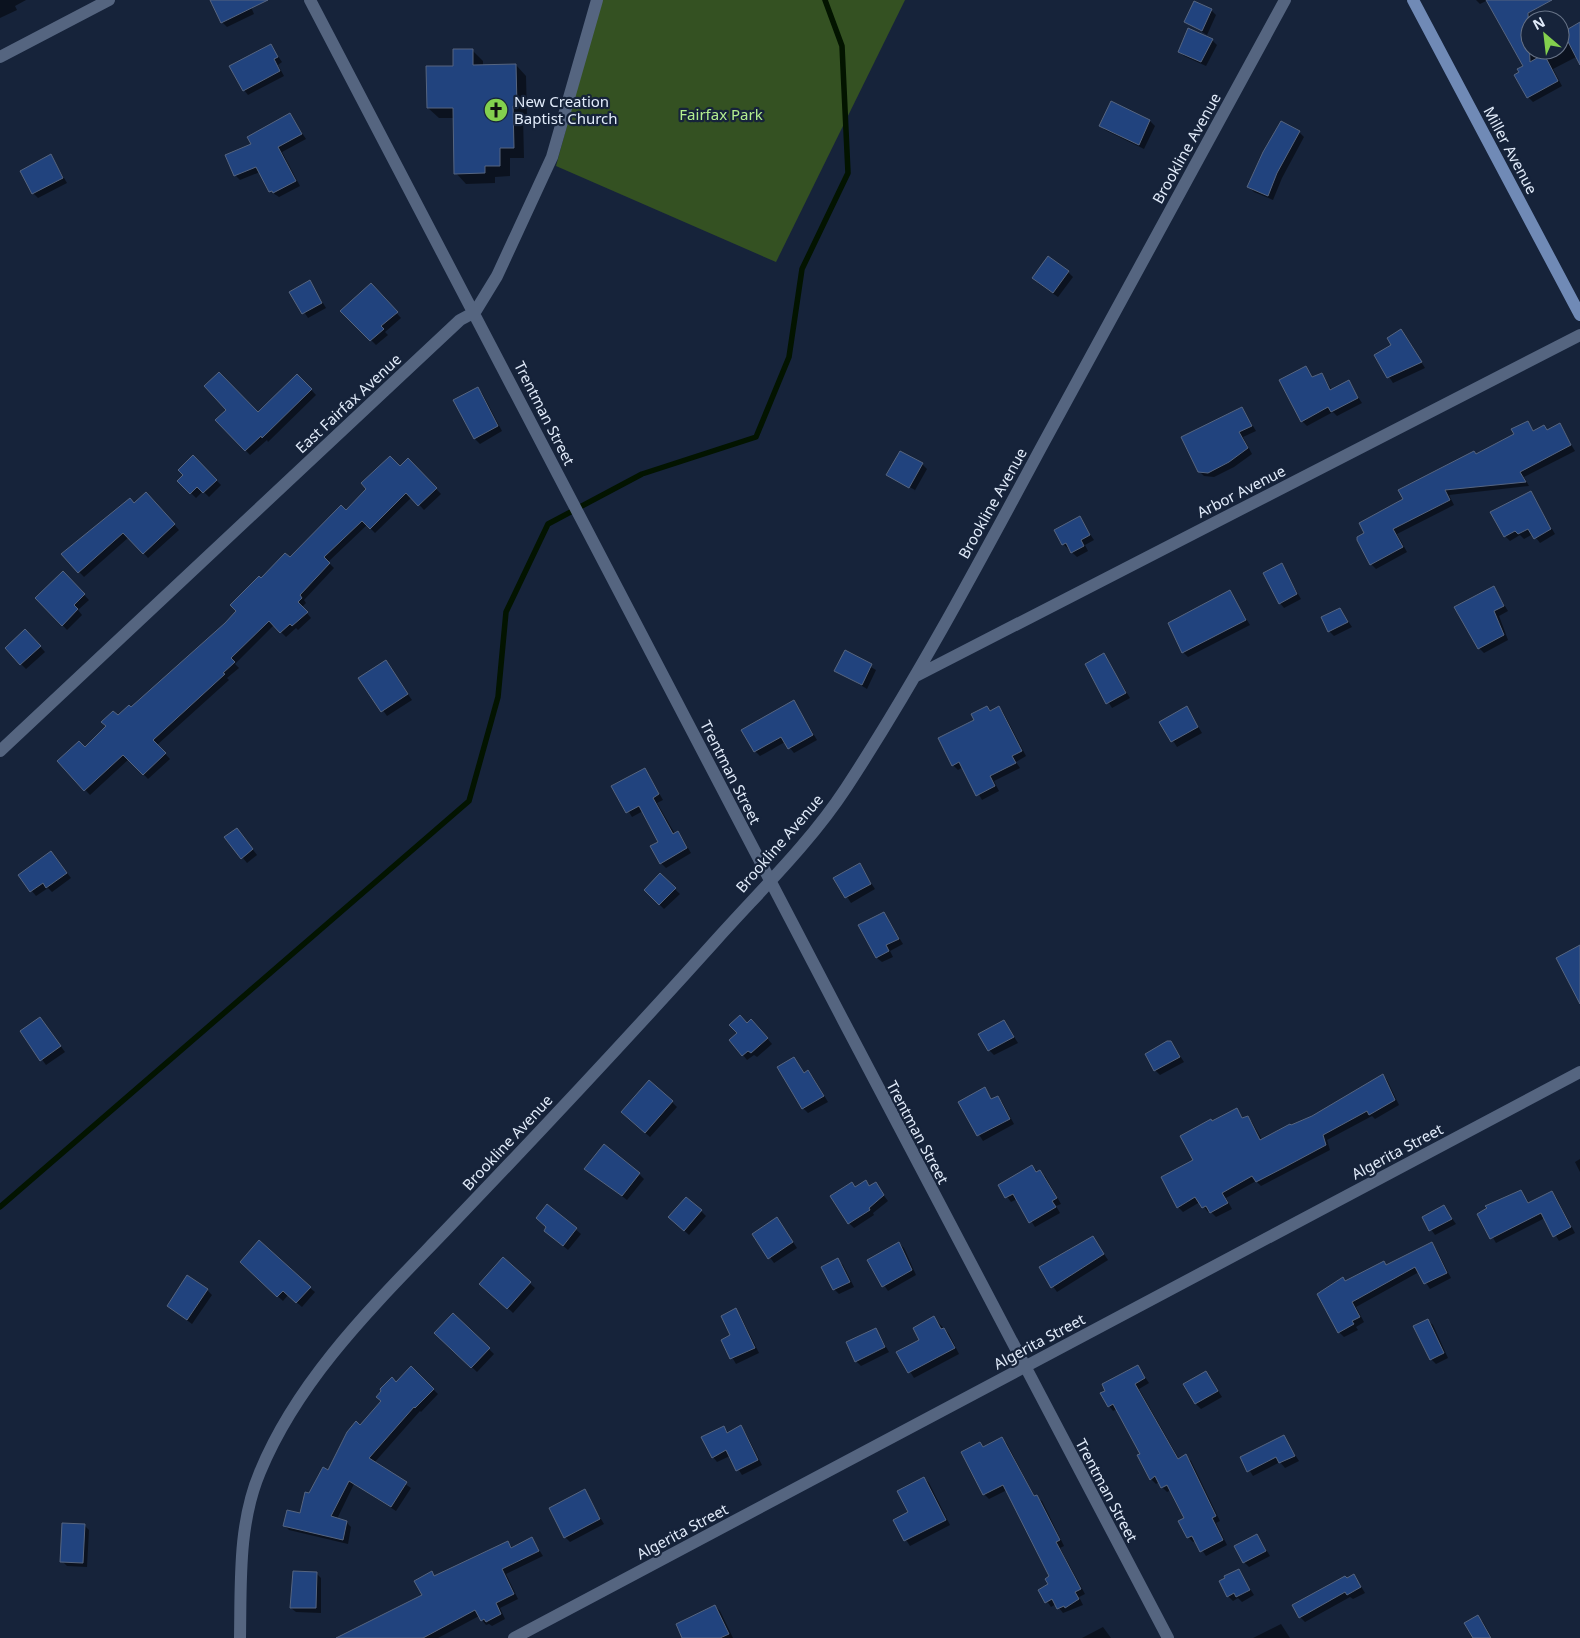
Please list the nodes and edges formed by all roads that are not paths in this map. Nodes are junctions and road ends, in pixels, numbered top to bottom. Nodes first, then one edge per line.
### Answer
1 (109, 0) edge
2 (310, 0) edge
3 (597, 0) edge
4 (1285, 0) edge
5 (1413, 0) edge
6 (0, 57) edge
7 (475, 312) junction
8 (1580, 315) edge
9 (1580, 335) edge
10 (916, 676) junction
11 (0, 751) edge
12 (769, 881) junction
13 (1580, 1072) edge
14 (1023, 1368) junction
15 (240, 1638) edge
16 (514, 1638) edge
17 (1168, 1638) edge

1 - 6 street
2 - 7 street, Trentman Street
3 - 7 street, East Fairfax Avenue
4 - 10 street, Brookline Avenue
5 - 8 main road, Miller Avenue
7 - 11 street, East Fairfax Avenue
7 - 12 street, Trentman Street
9 - 10 street, Arbor Avenue
10 - 12 street, Brookline Avenue
12 - 14 street, Trentman Street
12 - 15 street, Brookline Avenue
13 - 14 street, Algerita Street
14 - 16 street, Algerita Street
14 - 17 street, Trentman Street

